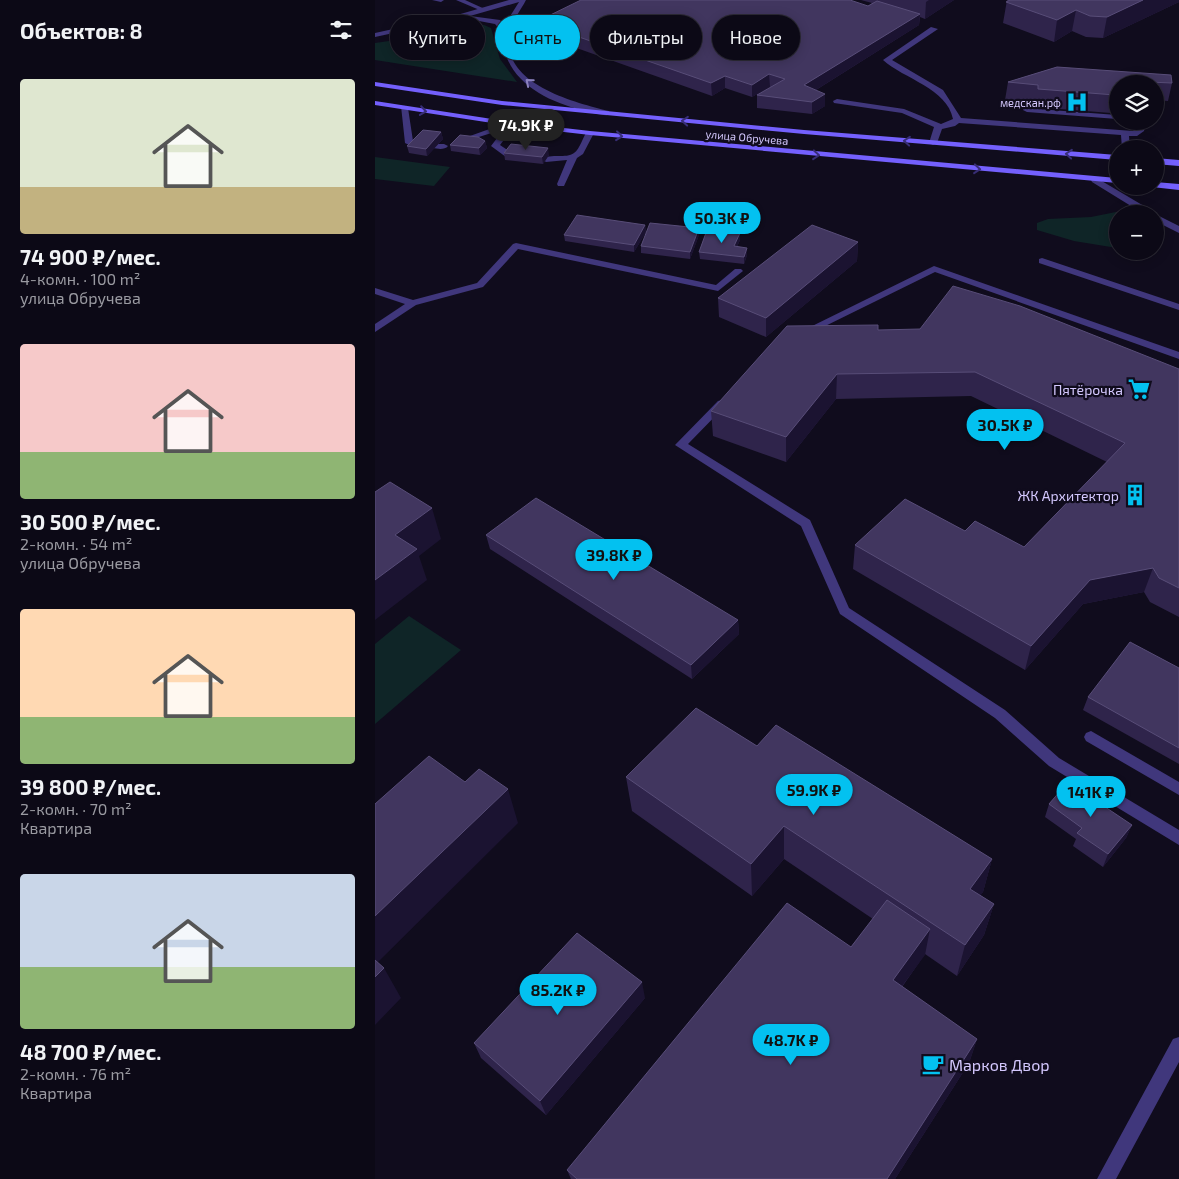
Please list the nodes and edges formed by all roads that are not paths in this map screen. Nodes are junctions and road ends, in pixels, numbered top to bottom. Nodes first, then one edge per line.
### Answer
1 (435, 0) edge
2 (441, 0) edge
3 (459, 0) edge
4 (517, 0) edge
5 (523, 0) edge
6 (484, 10) junction
7 (465, 15) edge
8 (515, 15) edge
9 (934, 29) dead end
10 (390, 32) edge
11 (375, 35) edge
12 (511, 60) edge
13 (375, 84) edge
14 (837, 101) dead end
15 (375, 103) edge
16 (404, 108) junction
17 (1027, 110) dead end
18 (606, 113) junction
19 (1109, 116) edge
20 (957, 120) junction
21 (512, 124) junction
22 (939, 127) junction
23 (1140, 130) edge
24 (590, 133) junction
25 (1125, 133) junction
26 (1125, 140) edge
27 (459, 141) edge
28 (933, 143) junction
29 (417, 144) edge
30 (509, 155) edge
31 (573, 157) junction
32 (1109, 157) edge
33 (546, 159) edge
34 (1164, 162) edge
35 (1179, 163) edge
36 (1095, 180) junction
37 (1109, 181) edge
38 (561, 184) dead end
39 (1164, 185) edge
40 (1179, 186) edge
41 (1136, 205) edge
42 (1164, 222) edge
43 (1179, 230) edge
44 (1042, 262) dead end
45 (738, 270) dead end
46 (375, 291) edge
47 (413, 304) junction
48 (1179, 307) edge
49 (375, 329) edge
50 (795, 337) edge
51 (1179, 356) edge
52 (729, 395) edge
53 (1091, 738) dead end
54 (1179, 789) edge
55 (1179, 838) edge
56 (1179, 1046) edge
57 (1106, 1179) edge

1 - 2 street
3 - 6 street
4 - 6 street
5 - 8 street
6 - 7 street
9 - 20 street
10 - 11 street
18 -> 12 street
13 - 18 main road, улица Обручева
14 - 22 street
15 - 16 main road, улица Обручева
16 -> 21 main road, улица Обручева
16 - 29 street
17 - 19 street
28 -> 18 main road, улица Обручева
20 - 22 street
20 - 25 street
21 - 24 main road, улица Обручева
21 - 27 street
21 - 30 street
22 - 28 street
23 - 25 street
24 - 31 street
24 -> 36 main road, улица Обручева
25 - 26 street
32 -> 28 main road, улица Обручева
31 - 33 street
31 - 38 street
34 - 35 main road
36 - 37 main road, улица Обручева
36 - 41 street
39 - 40 main road
42 - 43 street
44 - 48 street
45 - 47 street
46 - 47 street
47 - 49 street
50 - 51 street
52 - 55 street
53 - 54 street
56 - 57 street

